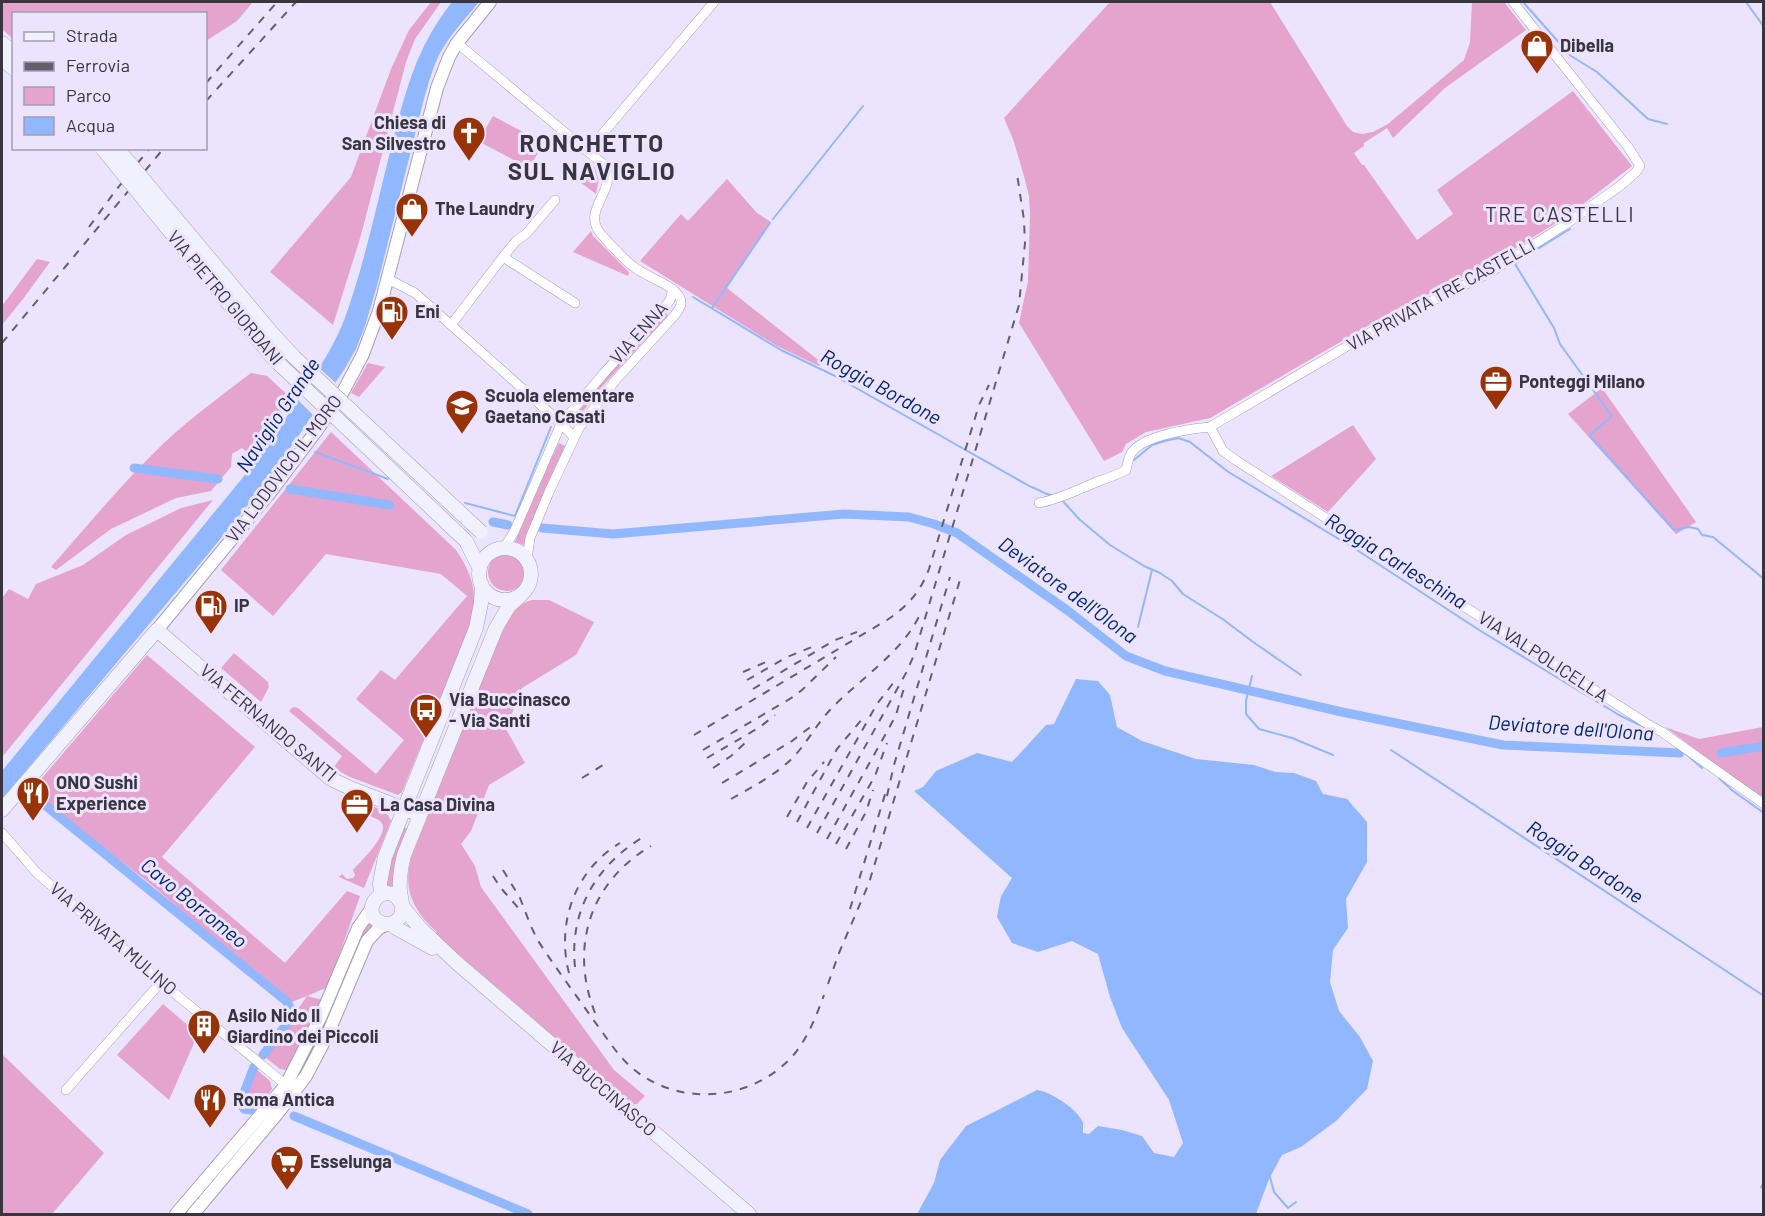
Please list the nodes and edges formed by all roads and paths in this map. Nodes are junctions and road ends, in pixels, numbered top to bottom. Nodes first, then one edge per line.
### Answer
1 (489, 2) edge
2 (714, 2) edge
3 (1513, 2) edge
4 (457, 43) junction
5 (104, 150) edge
6 (119, 150) edge
7 (588, 151) junction
8 (555, 200) dead end
9 (503, 256) junction
10 (388, 279) junction
11 (673, 290) junction
12 (575, 303) dead end
13 (451, 325) junction
14 (561, 424) junction
15 (1210, 427) junction
16 (574, 437) junction
17 (1039, 503) dead end
18 (503, 548) junction
19 (527, 559) junction
20 (480, 568) junction
21 (482, 585) junction
22 (521, 595) junction
23 (157, 630) junction
24 (1764, 804) edge
25 (404, 809) junction
26 (2, 810) edge
27 (420, 815) junction
28 (2, 833) edge
29 (381, 895) junction
30 (402, 905) junction
31 (372, 908) junction
32 (389, 924) junction
33 (457, 963) junction
34 (161, 982) junction
35 (286, 1085) junction
36 (66, 1090) dead end
37 (176, 1215) edge
38 (193, 1215) edge
39 (749, 1215) edge

1 - 4 street, VIA LODOVICO IL MORO
2 - 7 street
3 - 15 street, VIA PRIVATA TRE CASTELLI
4 - 7 street
4 - 10 street, VIA LODOVICO IL MORO
5 - 20 main road, VIA PIETRO GIORDANI, bridge
6 - 18 main road, VIA PIETRO GIORDANI, bridge
7 - 11 street
8 - 9 street
9 - 12 street
9 - 13 street
10 - 13 street
10 - 23 street, VIA LODOVICO IL MORO
11 - 14 street, VIA ENNA
11 - 16 street, VIA ENNA
13 - 14 street
14 - 16 street
14 - 18 street
15 - 17 street
15 - 24 street, VIA VALPOLICELLA
16 - 19 street
18 - 19 main road, VIA PIETRO GIORDANI
18 - 20 main road
19 - 22 main road
20 - 21 main road, VIA PIETRO GIORDANI
21 - 22 main road
21 - 25 main road
22 - 27 main road
23 - 25 main road, VIA FERNANDO SANTI
23 - 26 main road, VIA LODOVICO IL MORO
25 - 27 main road, VIA FERNANDO SANTI
25 - 29 main road
27 - 30 main road
28 - 34 street, VIA PRIVATA MULINO
29 - 30 main road, VIA BUCCINASCO
29 - 31 main road
30 - 32 main road
30 - 33 main road, VIA BUCCINASCO
31 - 32 main road, VIA BUCCINASCO
31 - 35 street
32 - 33 main road, VIA BUCCINASCO
32 - 38 street
33 - 39 main road, VIA BUCCINASCO
34 - 35 street, VIA PRIVATA MULINO
34 - 36 street
35 - 37 street

